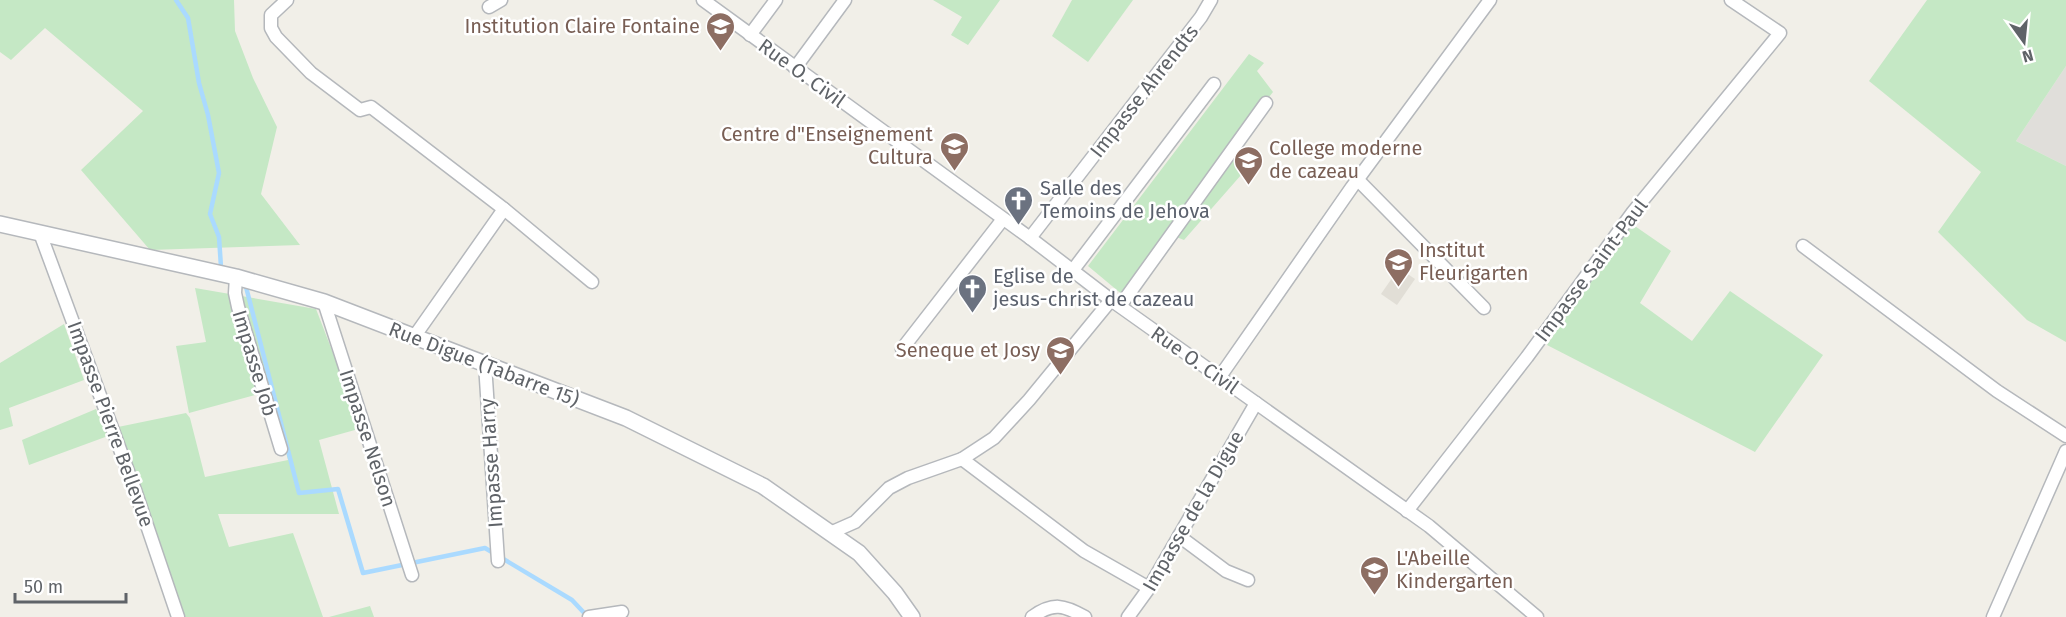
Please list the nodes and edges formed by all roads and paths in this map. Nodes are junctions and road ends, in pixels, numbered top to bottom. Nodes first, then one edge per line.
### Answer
1 (287, 0) edge
2 (501, 0) edge
3 (703, 0) edge
4 (776, 0) edge
5 (845, 0) edge
6 (1211, 0) edge
7 (1490, 0) edge
8 (1731, 0) edge
9 (489, 8) dead end
10 (750, 35) junction
11 (795, 68) junction
12 (1214, 84) dead end
13 (1266, 104) dead end
14 (1358, 180) junction
15 (504, 209) junction
16 (1003, 219) junction
17 (0, 224) edge
18 (40, 233) junction
19 (1030, 238) junction
20 (1803, 246) dead end
21 (1073, 270) junction
22 (243, 279) junction
23 (592, 282) dead end
24 (324, 302) junction
25 (1116, 303) junction
26 (1484, 308) dead end
27 (414, 337) junction
28 (902, 349) dead end
29 (485, 364) junction
30 (1219, 378) junction
31 (1256, 403) junction
32 (2066, 436) edge
33 (281, 449) dead end
34 (2066, 451) edge
35 (962, 459) junction
36 (1407, 511) junction
37 (830, 533) junction
38 (1179, 536) junction
39 (498, 561) dead end
40 (412, 575) dead end
41 (1248, 580) dead end
42 (1149, 588) junction
43 (622, 612) dead end
44 (178, 617) edge
45 (589, 617) edge
46 (912, 617) edge
47 (1032, 617) edge
48 (1085, 617) edge
49 (1128, 617) edge
50 (1537, 617) edge
51 (1993, 617) edge

1 - 15 street
2 - 9 street
3 - 10 street, Rue O. Civil
4 - 10 street
5 - 11 street
6 - 19 street, Impasse Ahrendts
7 - 14 street
8 - 36 street, Impasse Saint-Paul
10 - 11 street, Rue O. Civil
11 - 16 street, Rue O. Civil
12 - 21 street
13 - 25 street
14 - 26 street
14 - 30 street
15 - 23 street
15 - 27 street
16 - 19 street, Rue O. Civil
16 - 28 street
17 - 18 street, Rue Digue (Tabarre 15)
18 - 22 street, Rue Digue (Tabarre 15)
18 - 44 street, Impasse Pierre Bellevue
19 - 21 street, Rue O. Civil
20 - 32 street
21 - 25 street, Rue O. Civil
22 - 24 street, Rue Digue (Tabarre 15)
22 - 33 street, Impasse Job
24 - 27 street, Rue Digue (Tabarre 15)
24 - 40 street, Impasse Nelson
25 - 30 street, Rue O. Civil
25 - 35 street
27 - 29 street, Rue Digue (Tabarre 15)
29 - 37 street, Rue Digue (Tabarre 15)
29 - 39 street, Impasse Harry
30 - 31 street, Rue O. Civil
31 - 36 street, Rue O. Civil
31 - 38 street, Impasse de la Digue
34 - 51 street
35 - 37 street
35 - 42 street
36 - 50 street, Rue O. Civil
37 - 46 street, Rue Digue (Tabarre 15)
38 - 41 street
38 - 42 street, Impasse de la Digue
42 - 49 street, Impasse de la Digue
43 - 45 street
47 - 48 street

